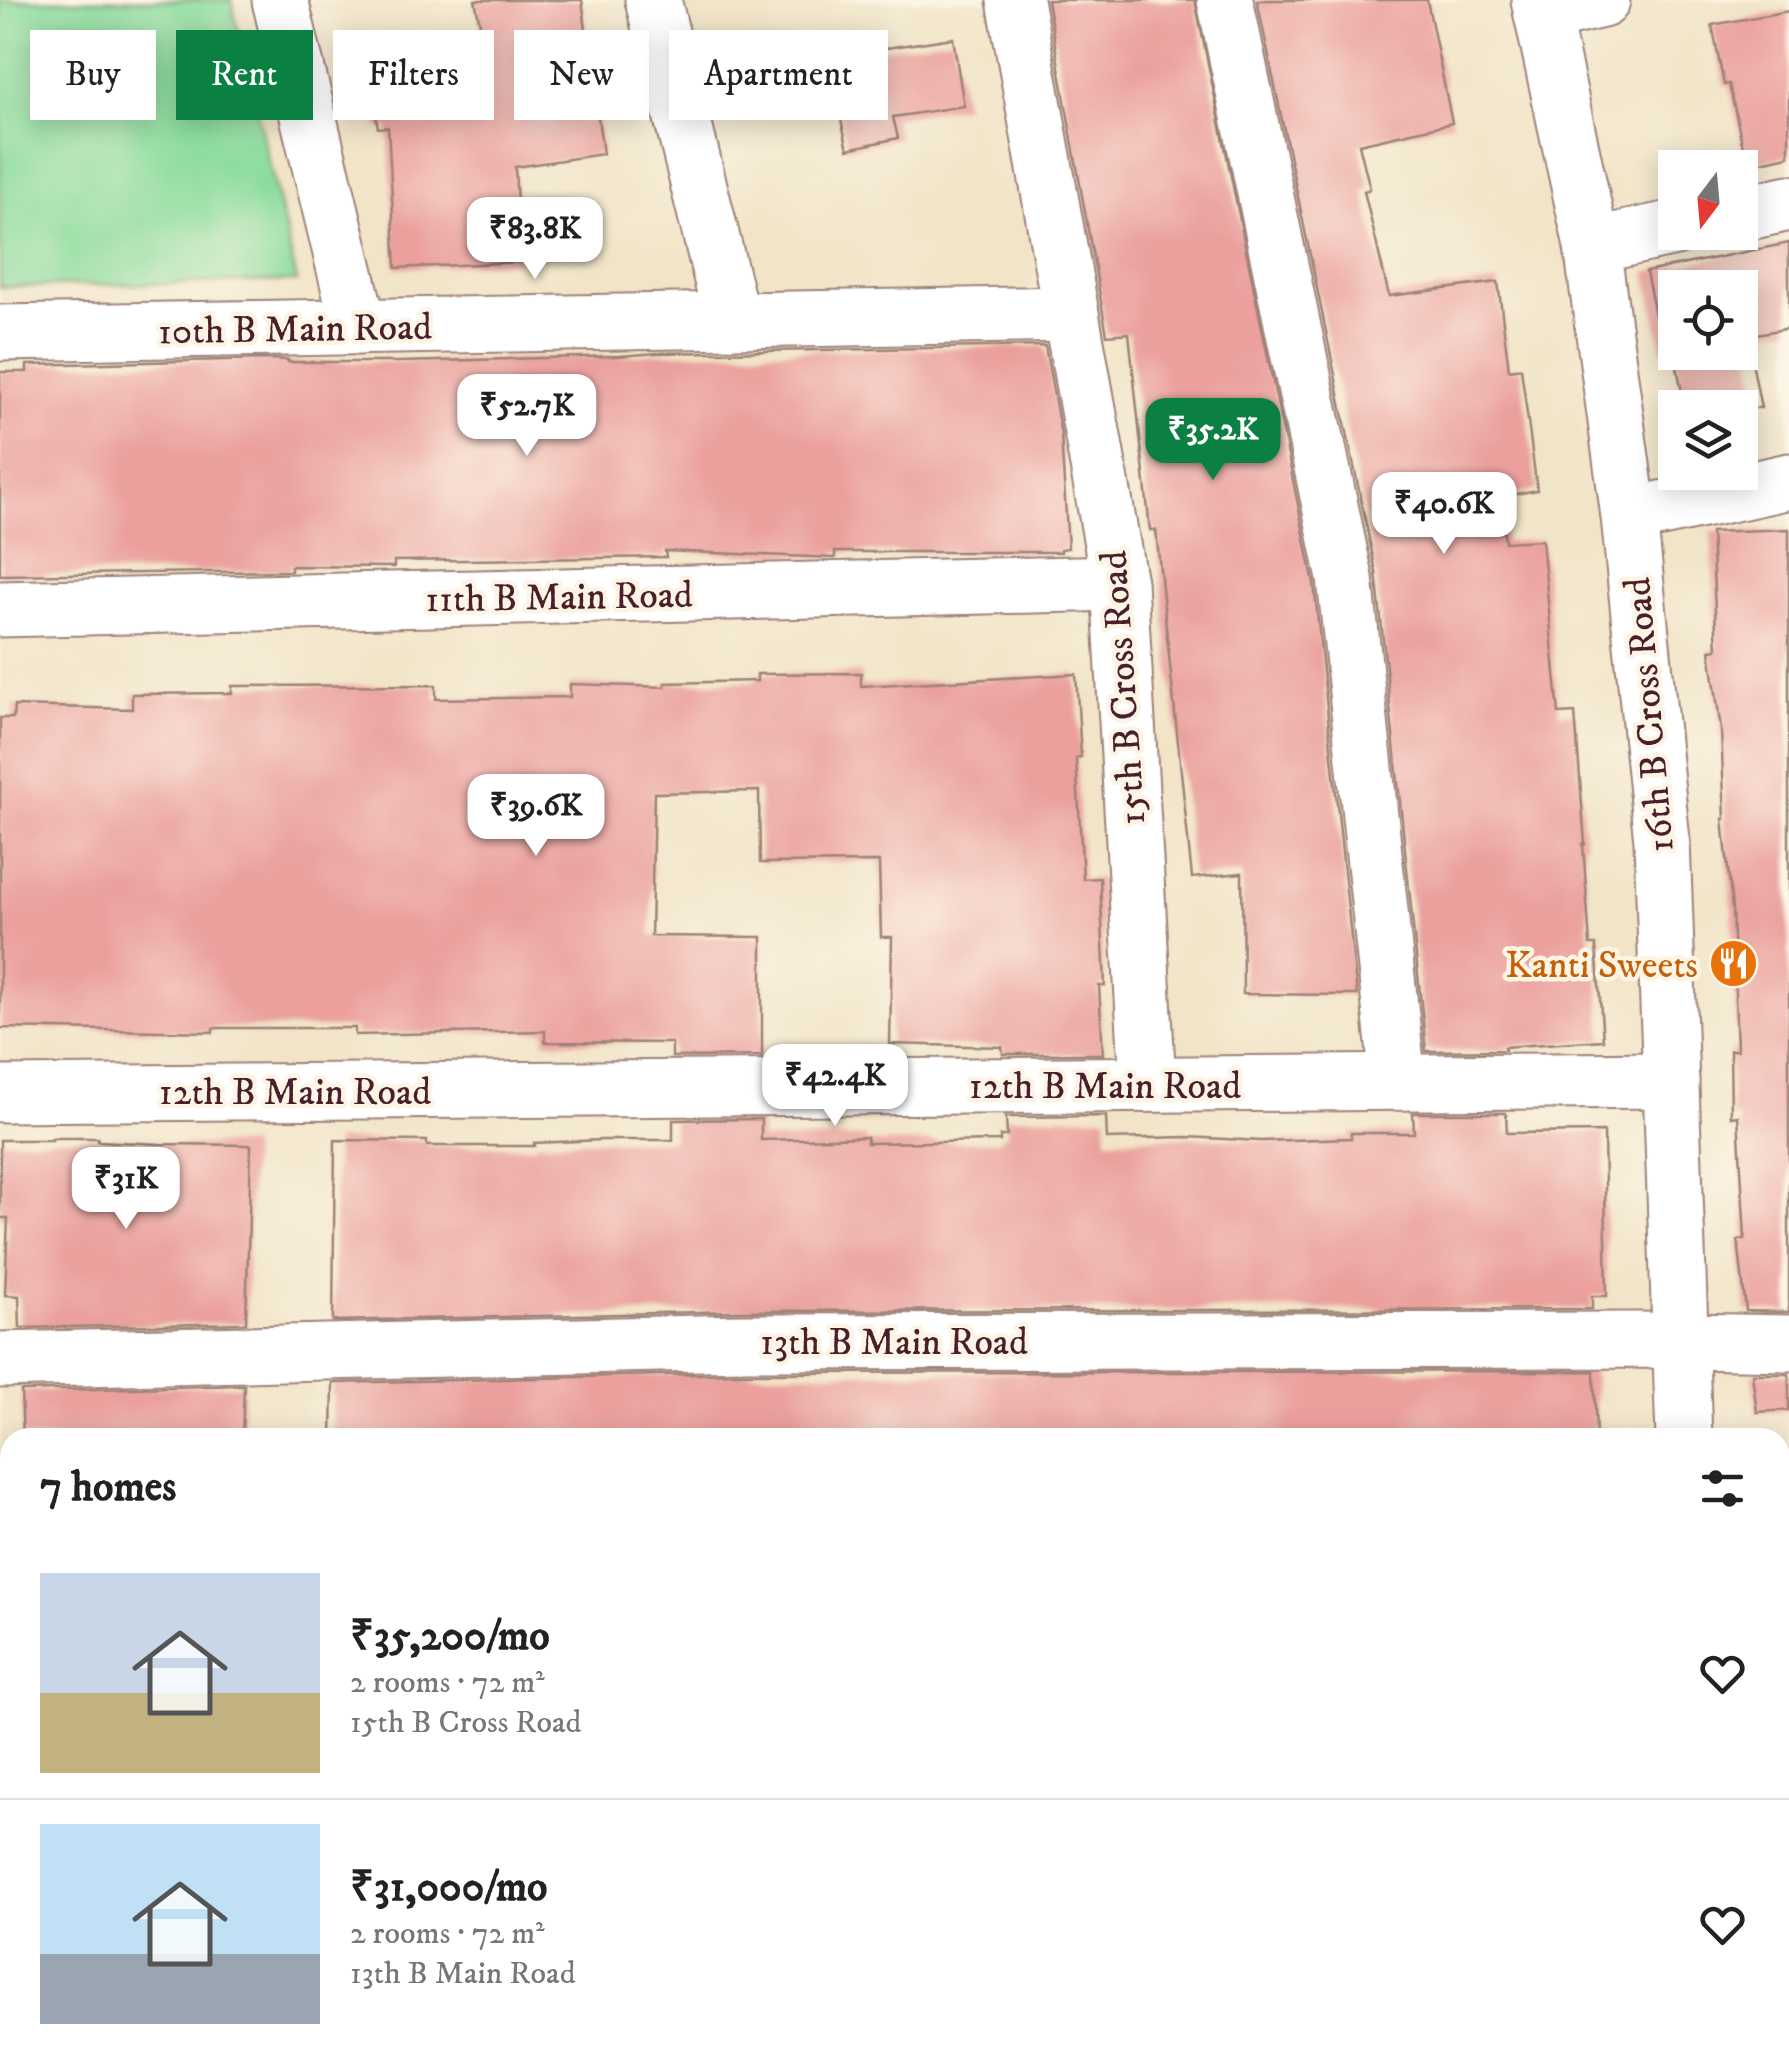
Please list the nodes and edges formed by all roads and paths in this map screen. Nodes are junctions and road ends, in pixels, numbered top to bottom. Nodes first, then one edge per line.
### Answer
1 (280, 0) edge
2 (654, 0) edge
3 (1015, 0) edge
4 (1226, 0) edge
5 (1602, 0) edge
6 (1540, 7) edge
7 (1789, 203) edge
8 (1758, 210) edge
9 (1658, 232) edge
10 (1592, 246) junction
11 (1071, 314) junction
12 (732, 320) junction
13 (359, 328) junction
14 (0, 334) edge
15 (1789, 481) edge
16 (1629, 516) junction
17 (1119, 583) junction
18 (0, 609) edge
19 (1671, 1080) junction
20 (1398, 1082) junction
21 (1148, 1084) junction
22 (0, 1094) edge
23 (1679, 1340) junction
24 (1789, 1343) edge
25 (0, 1360) edge
26 (1683, 1428) edge

1 - 13 street
2 - 12 street
3 - 11 street, 15th B Cross Road
4 - 20 street
5 - 6 street
6 - 10 street, 16th B Cross Road
7 - 8 street
9 - 10 street
10 - 16 street, 16th B Cross Road
11 - 12 street, 10th B Main Road
11 - 17 street, 15th B Cross Road
12 - 13 street, 10th B Main Road
13 - 14 street, 10th B Main Road
15 - 16 street
16 - 19 street, 16th B Cross Road
17 - 18 street, 11th B Main Road
17 - 21 street, 15th B Cross Road
19 - 20 street, 12th B Main Road
19 - 23 street, 16th B Cross Road
20 - 21 street, 12th B Main Road
21 - 22 street, 12th B Main Road
23 - 24 street, 13th B Main Road
23 - 25 street, 13th B Main Road
23 - 26 street, 16th B Cross Road

